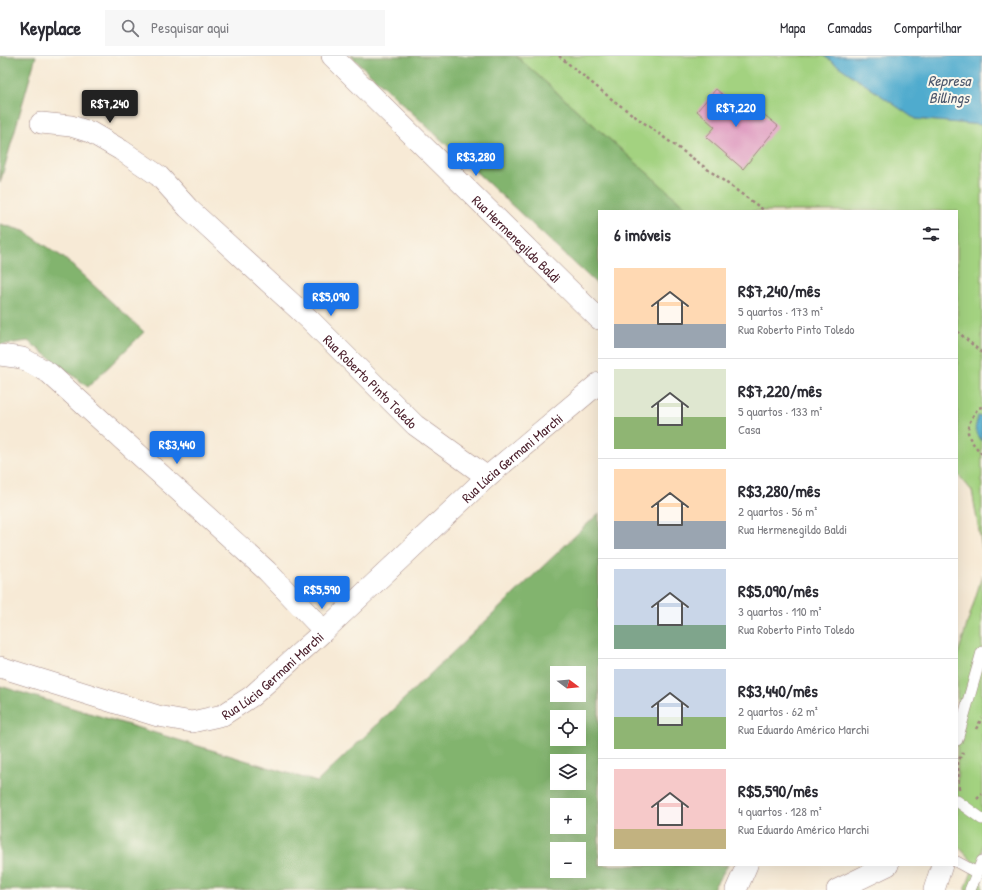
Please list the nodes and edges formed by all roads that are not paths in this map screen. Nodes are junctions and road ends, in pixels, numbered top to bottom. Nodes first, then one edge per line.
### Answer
1 (332, 56) edge
2 (41, 123) dead end
3 (598, 318) edge
4 (0, 355) edge
5 (598, 383) edge
6 (487, 477) junction
7 (324, 631) junction
8 (982, 652) edge
9 (0, 667) edge
10 (958, 736) edge
11 (958, 802) edge
12 (982, 819) edge
13 (982, 861) edge
14 (958, 863) edge
15 (747, 866) edge
16 (886, 866) edge
17 (942, 866) edge
18 (977, 873) junction
19 (736, 890) edge
20 (837, 890) edge
21 (934, 890) edge
22 (970, 890) edge

1 - 3 street, Rua Hermenegildo Baldi
2 - 6 street, Rua Roberto Pinto Toledo
4 - 7 street
5 - 6 street, Rua Lúcia Germani Marchi
6 - 7 street, Rua Lúcia Germani Marchi
7 - 9 street, Rua Lúcia Germani Marchi
8 - 10 lane
11 - 12 lane
13 - 18 lane
14 - 18 lane
15 - 19 street
16 - 20 street
17 - 21 street
18 - 22 lane

